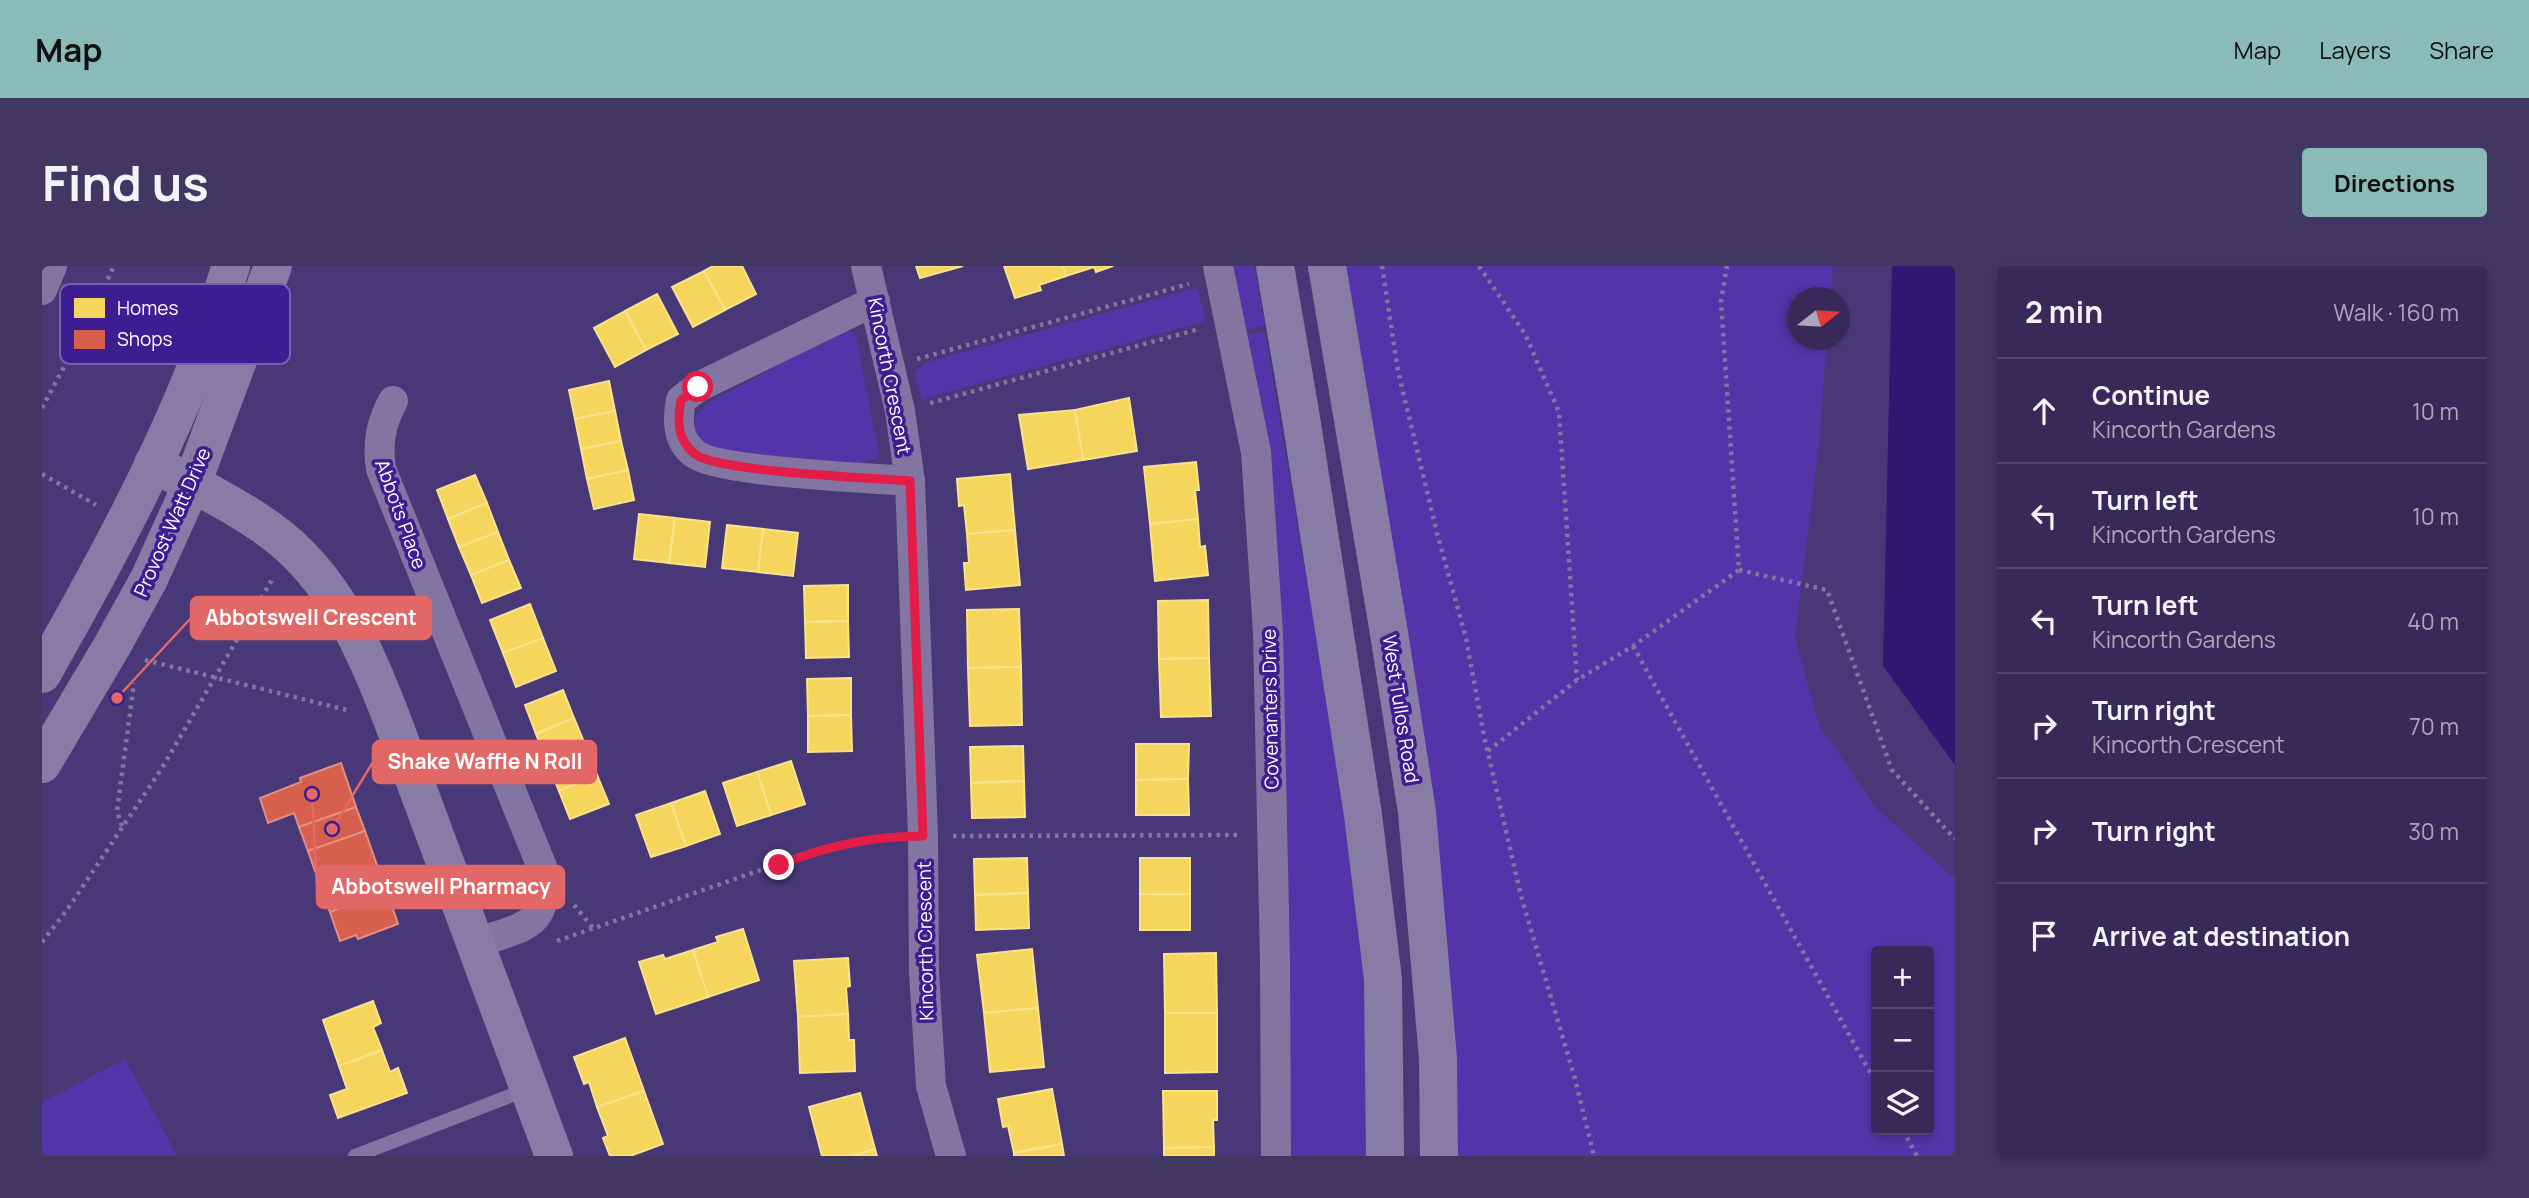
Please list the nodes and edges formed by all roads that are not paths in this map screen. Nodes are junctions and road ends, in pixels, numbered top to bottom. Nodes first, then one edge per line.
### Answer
1 (52, 266) edge
2 (231, 266) edge
3 (273, 266) edge
4 (866, 266) edge
5 (1275, 266) edge
6 (1327, 266) edge
7 (1219, 271) edge
8 (225, 284) edge
9 (266, 284) edge
10 (42, 290) edge
11 (875, 301) junction
12 (197, 364) edge
13 (237, 364) edge
14 (393, 401) dead end
15 (153, 464) junction
16 (910, 481) junction
17 (192, 484) junction
18 (42, 674) edge
19 (42, 764) edge
20 (476, 943) junction
21 (529, 1088) junction
22 (355, 1156) edge
23 (554, 1156) edge
24 (951, 1156) edge
25 (1276, 1156) edge
26 (1385, 1156) edge
27 (1438, 1156) edge

1 - 10 street
2 - 8 street
3 - 9 street, Provost Watt Drive
4 - 11 street, Kincorth Crescent
5 - 26 street
6 - 27 street, West Tullos Road
7 - 25 street, Covenanters Drive
11 - 16 street, Kincorth Crescent
11 - 16 street
12 - 15 street
13 - 17 street, Provost Watt Drive
14 - 20 street, Abbots Place
15 - 17 street
15 - 18 street
16 - 24 street, Kincorth Crescent
17 - 19 street, Provost Watt Drive
17 - 20 street
20 - 21 street
21 - 22 lane
21 - 23 street

